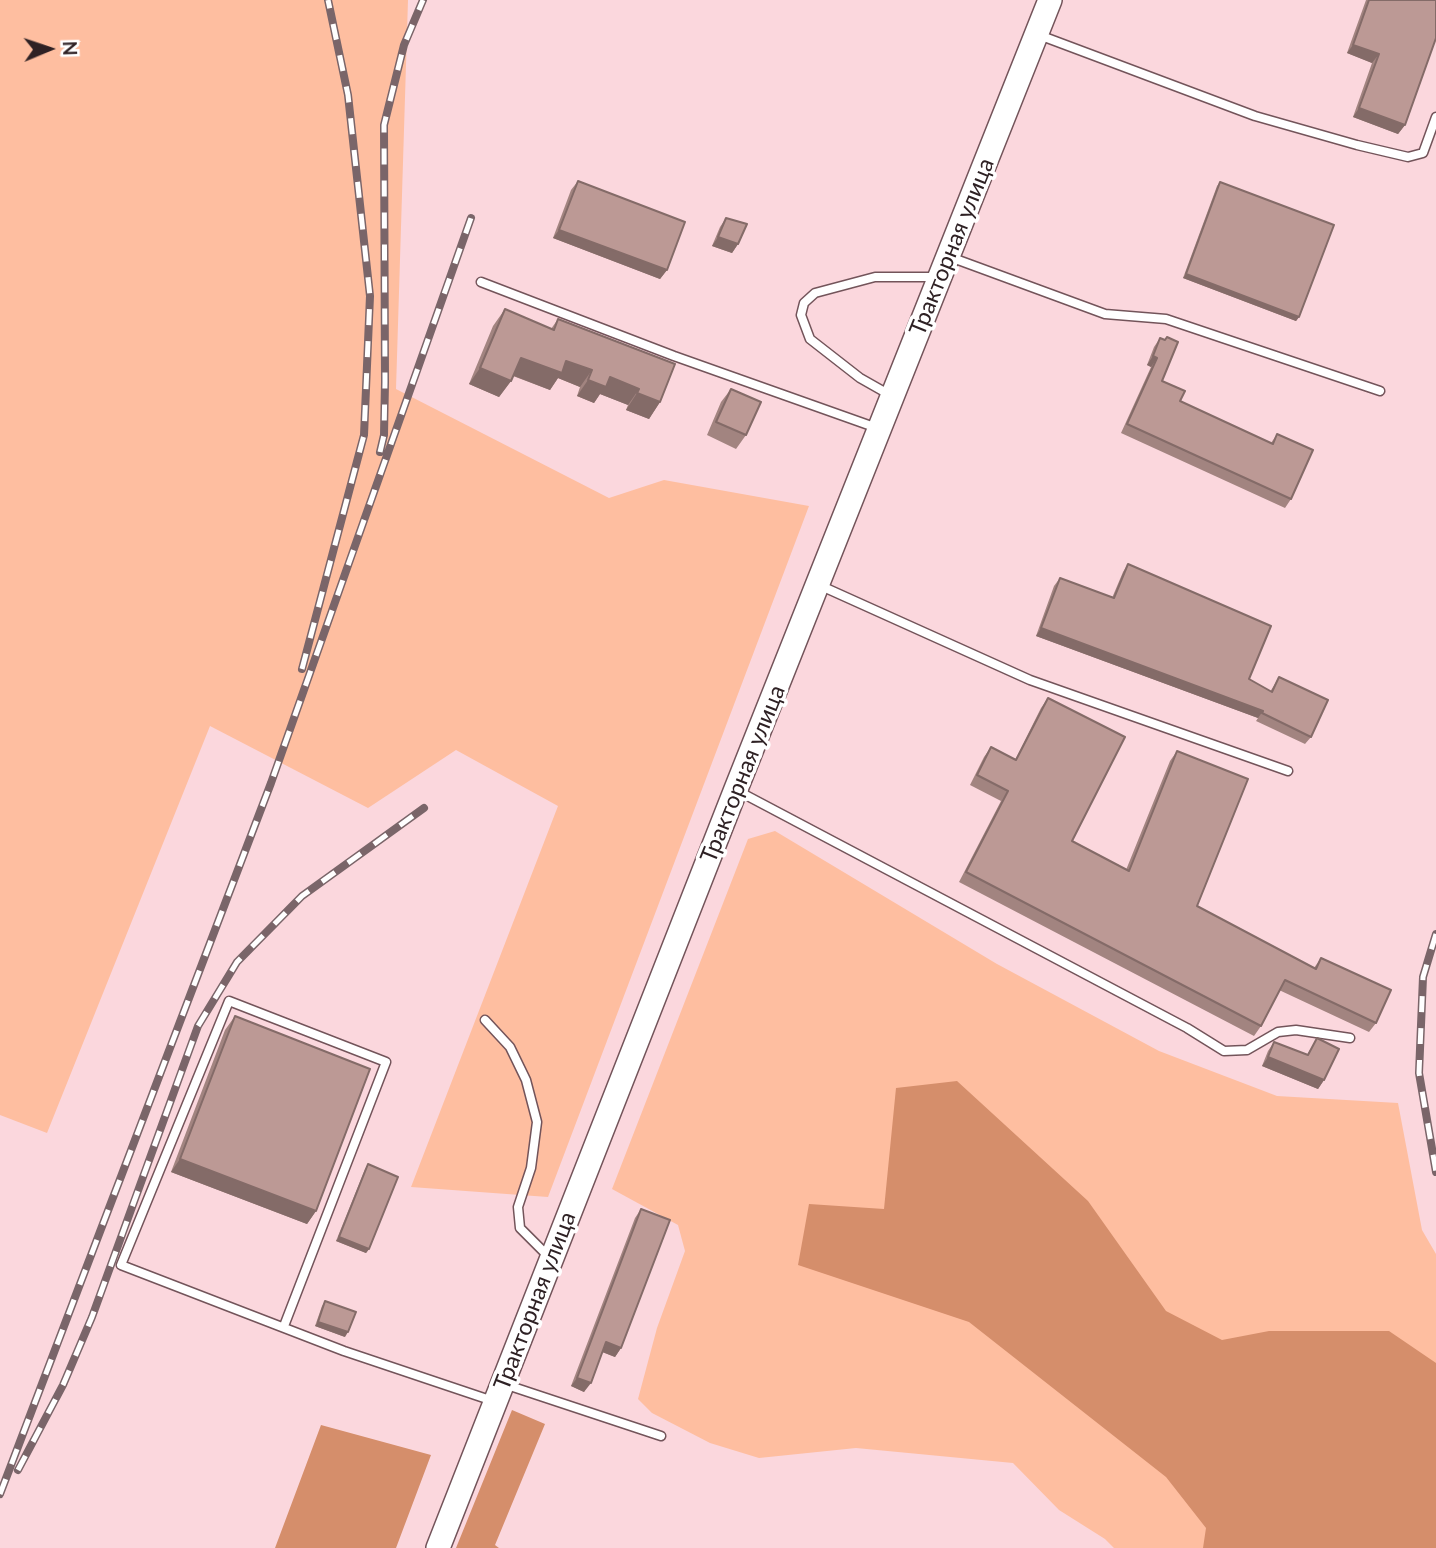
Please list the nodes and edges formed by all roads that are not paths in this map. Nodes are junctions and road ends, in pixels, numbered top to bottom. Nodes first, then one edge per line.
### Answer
1 (1050, 0) edge
2 (1037, 34) junction
3 (1436, 117) edge
4 (948, 256) junction
5 (939, 277) junction
6 (481, 282) dead end
7 (1380, 391) dead end
8 (892, 396) junction
9 (880, 429) junction
10 (819, 585) junction
11 (1288, 771) dead end
12 (736, 789) junction
13 (485, 1020) dead end
14 (1350, 1038) dead end
15 (551, 1259) junction
16 (284, 1326) junction
17 (499, 1392) junction
18 (661, 1436) dead end
19 (438, 1548) edge

1 - 2 main road, Тракторная улица
2 - 3 lane
2 - 4 main road, Тракторная улица
4 - 5 main road, Тракторная улица
4 - 7 lane
5 - 8 main road, Тракторная улица
5 - 8 lane
6 - 9 lane
8 - 9 main road, Тракторная улица
9 - 10 main road, Тракторная улица
10 - 11 lane
10 - 12 main road, Тракторная улица
12 - 14 lane
12 - 15 main road, Тракторная улица
13 - 15 lane
15 - 17 main road, Тракторная улица
16 - 16 lane
16 - 17 lane
17 - 18 lane
17 - 19 main road, Тракторная улица

